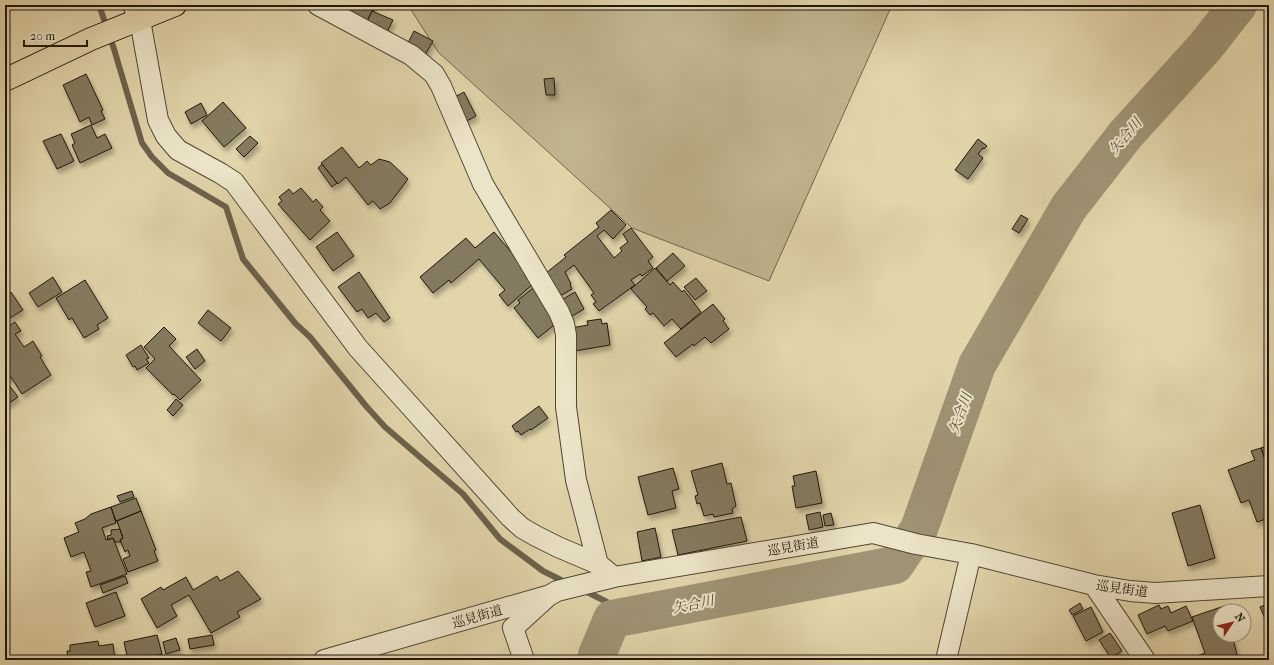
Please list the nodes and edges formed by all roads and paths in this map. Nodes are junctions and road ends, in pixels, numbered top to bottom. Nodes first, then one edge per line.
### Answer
1 (175, 5) edge
2 (318, 5) edge
3 (133, 16) edge
4 (5, 80) edge
5 (971, 554) junction
6 (604, 574) junction
7 (1094, 585) junction
8 (1269, 586) edge
9 (554, 593) junction
10 (324, 660) edge
11 (524, 660) edge
12 (946, 660) edge
13 (1145, 660) edge

1 - 3 highway
2 - 6 street
3 - 4 highway
3 - 6 street
5 - 6 street, 巡見街道
5 - 7 street, 巡見街道
5 - 12 street
6 - 9 street, 巡見街道
7 - 8 street, 巡見街道
7 - 13 street
9 - 10 street, 巡見街道
9 - 11 street

